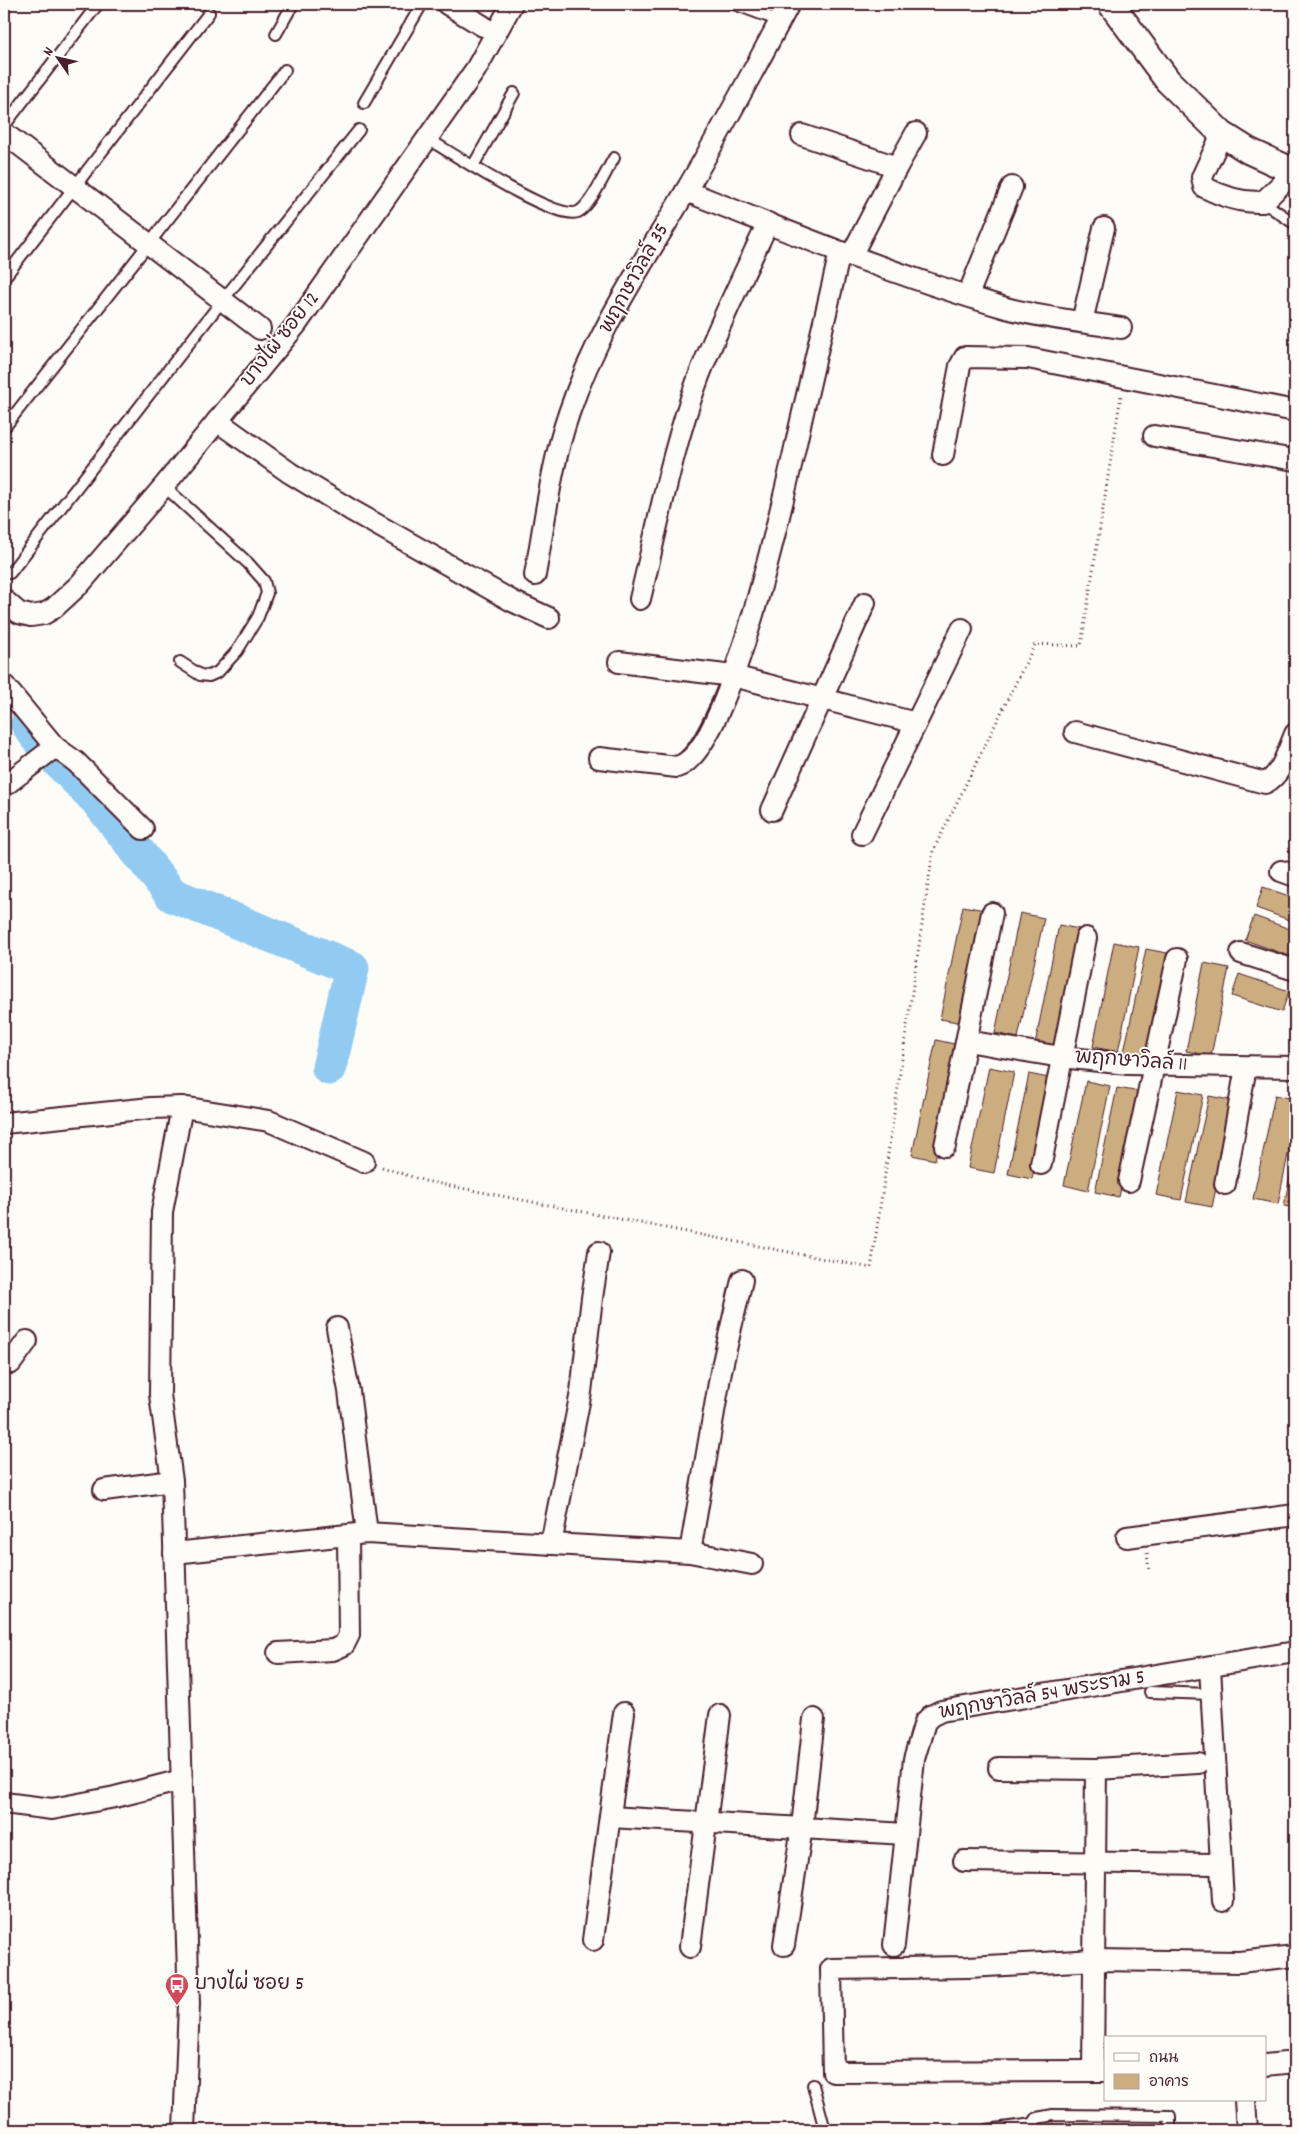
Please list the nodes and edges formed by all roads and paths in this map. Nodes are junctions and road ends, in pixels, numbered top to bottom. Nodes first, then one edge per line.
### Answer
1 (98, 4) edge
2 (293, 4) edge
3 (422, 4) edge
4 (447, 4) edge
5 (512, 4) edge
6 (734, 4) edge
7 (1110, 4) edge
8 (784, 12) edge
9 (209, 13) dead end
10 (483, 26) dead end
11 (276, 34) dead end
12 (285, 70) dead end
13 (514, 93) dead end
14 (364, 103) dead end
15 (4, 126) edge
16 (359, 130) dead end
17 (4, 132) edge
18 (916, 133) dead end
19 (1222, 134) junction
20 (802, 135) dead end
21 (428, 139) junction
22 (614, 158) dead end
23 (473, 166) junction
24 (897, 167) junction
25 (1295, 172) edge
26 (1012, 187) dead end
27 (74, 188) junction
28 (686, 190) junction
29 (1263, 202) junction
30 (768, 223) junction
31 (1295, 224) edge
32 (1104, 228) dead end
33 (147, 244) junction
34 (846, 254) junction
35 (4, 278) edge
36 (968, 295) junction
37 (222, 301) junction
38 (1082, 322) junction
39 (1121, 328) dead end
40 (260, 329) dead end
41 (1123, 377) junction
42 (1295, 411) edge
43 (217, 420) junction
44 (4, 428) edge
45 (1154, 436) dead end
46 (944, 455) dead end
47 (1295, 460) edge
48 (164, 486) junction
49 (10, 572) dead end
50 (535, 576) dead end
51 (640, 599) dead end
52 (4, 600) edge
53 (865, 603) dead end
54 (549, 618) dead end
55 (962, 629) dead end
56 (180, 662) dead end
57 (619, 662) dead end
58 (733, 676) junction
59 (4, 685) edge
60 (823, 699) junction
61 (916, 724) junction
62 (1075, 732) dead end
63 (1295, 734) edge
64 (47, 753) junction
65 (599, 758) dead end
66 (4, 786) edge
67 (772, 810) dead end
68 (143, 829) dead end
69 (862, 834) dead end
70 (992, 914) dead end
71 (1086, 938) dead end
72 (1241, 953) dead end
73 (1177, 959) dead end
74 (1295, 970) edge
75 (967, 1041) junction
76 (1061, 1057) junction
77 (1156, 1066) junction
78 (1246, 1067) junction
79 (1295, 1067) edge
80 (182, 1107) junction
81 (4, 1123) edge
82 (945, 1146) dead end
83 (364, 1162) joint
84 (1041, 1164) dead end
85 (1129, 1181) dead end
86 (1225, 1184) dead end
87 (599, 1252) dead end
88 (742, 1280) dead end
89 (337, 1328) dead end
90 (27, 1341) dead end
91 (4, 1363) edge
92 (172, 1481) junction
93 (104, 1490) dead end
94 (1295, 1515) edge
95 (358, 1534) junction
96 (1128, 1537) dead end
97 (551, 1544) junction
98 (690, 1552) junction
99 (174, 1553) junction
100 (752, 1564) dead end
101 (1295, 1652) edge
102 (278, 1653) dead end
103 (1210, 1667) junction
104 (1150, 1692) dead end
105 (1212, 1694) junction
106 (624, 1713) dead end
107 (720, 1715) dead end
108 (814, 1720) dead end
109 (1198, 1762) dead end
110 (999, 1768) dead end
111 (1096, 1769) junction
112 (182, 1780) junction
113 (4, 1803) edge
114 (610, 1817) junction
115 (705, 1822) junction
116 (802, 1827) junction
117 (906, 1834) junction
118 (964, 1861) dead end
119 (1096, 1864) junction
120 (1215, 1864) dead end
121 (1223, 1901) dead end
122 (593, 1940) dead end
123 (784, 1945) dead end
124 (894, 1945) dead end
125 (690, 1947) dead end
126 (1295, 1956) edge
127 (1095, 1960) junction
128 (1295, 2062) edge
129 (1266, 2065) edge
130 (1099, 2071) edge
131 (813, 2085) dead end
132 (1245, 2102) edge
133 (1031, 2127) edge
134 (184, 2128) edge
135 (825, 2130) edge
136 (987, 2130) edge
137 (1170, 2130) edge
138 (1247, 2130) edge

1 - 15 lane
2 - 11 lane
3 - 14 lane
4 - 10 street
5 - 21 street, บางไผ่ ซอย 12
6 - 8 lane
7 - 19 street
8 - 28 street, พฤกษาวิลล์ 35
9 - 27 lane
12 - 33 lane
13 - 23 lane
16 - 37 lane
17 - 27 street
18 - 24 street
19 - 25 street
19 - 29 street
20 - 24 street
21 - 23 lane
21 - 43 street, บางไผ่ ซอย 12
22 - 23 lane
24 - 34 street
25 - 29 street
26 - 36 street
27 - 33 street
27 - 35 lane
28 - 30 street
28 - 50 street, พฤกษาวิลล์ 35
29 - 31 lane
30 - 34 street
30 - 51 street
32 - 38 street
33 - 37 street
33 - 44 lane
34 - 36 street
34 - 58 street
36 - 38 street
37 - 40 street
37 - 49 lane
38 - 39 street
41 - 42 street
41 - 46 street
41 - 83 path
43 - 48 street, บางไผ่ ซอย 12
43 - 54 street
45 - 47 street
48 - 52 street, บางไผ่ ซอย 12
48 - 56 lane
53 - 60 street
55 - 61 street
57 - 58 street
58 - 60 street
58 - 65 street
59 - 64 street
60 - 61 street
60 - 67 street
61 - 69 street
62 - 63 street
64 - 66 street
64 - 68 street
70 - 75 street
71 - 76 street
72 - 74 street
73 - 77 street
75 - 76 street, พฤกษาวิลล์ 11
75 - 82 street
76 - 77 street, พฤกษาวิลล์ 11
76 - 84 street
77 - 78 street, พฤกษาวิลล์ 11
77 - 85 street
78 - 79 street, พฤกษาวิลล์ 11
78 - 86 street
80 - 81 street
80 - 83 street
80 - 92 street
87 - 97 street
88 - 98 street
89 - 95 street
90 - 91 street
92 - 93 street
92 - 99 street
94 - 96 street
95 - 97 street
95 - 99 street
95 - 102 street
97 - 98 street
98 - 100 street
99 - 112 street
101 - 103 street, พฤกษาวิลล์ 54 พระราม 5
103 - 105 street
103 - 117 street, พฤกษาวิลล์ 54 พระราม 5
104 - 105 lane
105 - 121 street
106 - 114 street
107 - 115 street
108 - 116 street
109 - 111 street
110 - 111 street
111 - 119 street
112 - 113 street
112 - 134 street
114 - 115 street
114 - 122 street
115 - 116 street
115 - 125 street
116 - 117 street
116 - 123 street
117 - 124 street, พฤกษาวิลล์ 54 พระราม 5
118 - 119 street
119 - 120 street
119 - 127 street
126 - 127 street
127 - 130 street
127 - 130 street
128 - 129 street
131 - 135 lane
132 - 138 street
133 - 136 lane
133 - 137 lane

